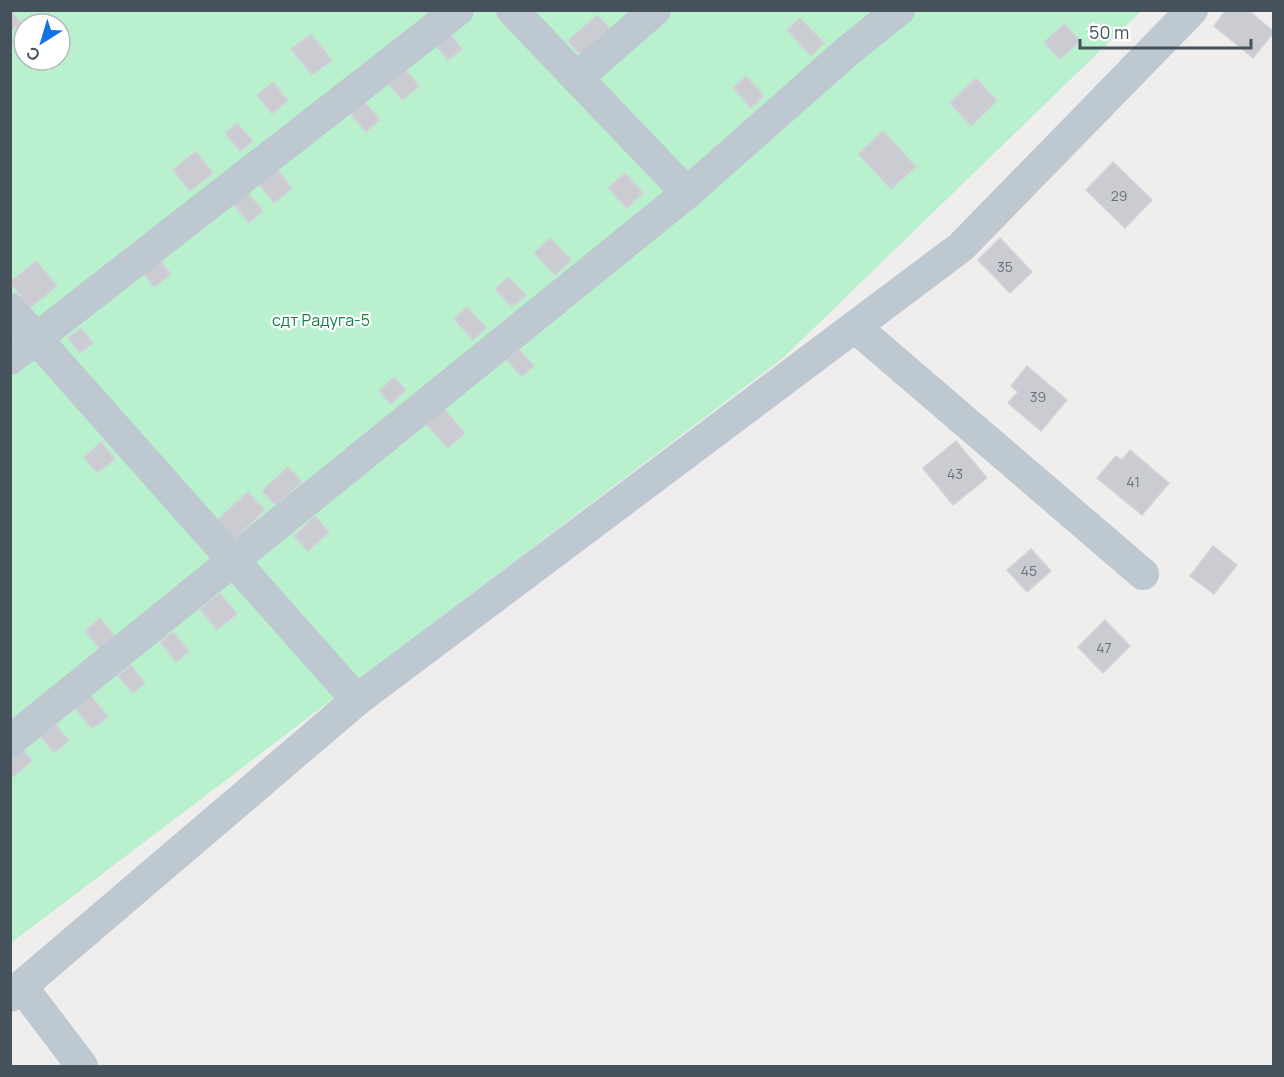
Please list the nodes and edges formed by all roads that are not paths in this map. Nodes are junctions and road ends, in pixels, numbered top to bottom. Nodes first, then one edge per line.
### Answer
1 (458, 10) edge
2 (512, 10) edge
3 (655, 10) edge
4 (899, 10) edge
5 (1192, 10) edge
6 (577, 78) junction
7 (687, 193) junction
8 (10, 309) edge
9 (855, 327) junction
10 (37, 338) junction
11 (10, 359) edge
12 (234, 561) junction
13 (1143, 574) dead end
14 (357, 700) junction
15 (10, 741) edge
16 (16, 992) edge
17 (82, 1066) edge

1 - 10 street
2 - 6 street
3 - 6 street
4 - 7 street
5 - 9 street
6 - 7 street
7 - 12 street
8 - 10 street
9 - 13 street
9 - 14 street
10 - 11 street
10 - 12 street
12 - 14 street
12 - 15 street
14 - 16 street
16 - 17 street

